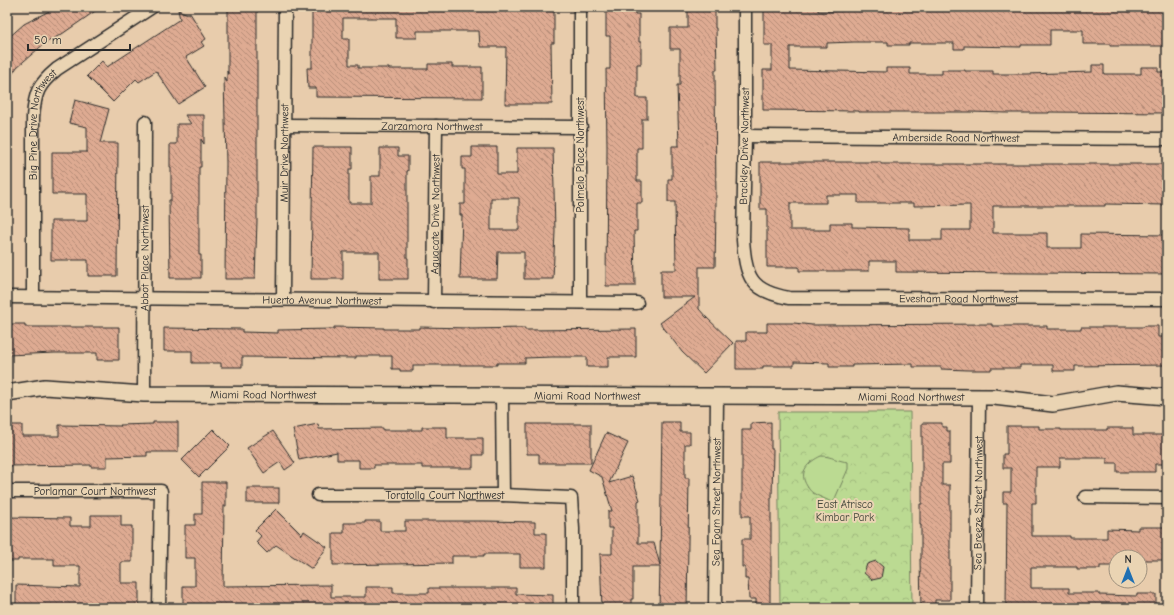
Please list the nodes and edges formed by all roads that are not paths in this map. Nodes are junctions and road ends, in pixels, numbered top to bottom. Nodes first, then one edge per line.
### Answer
1 (152, 7) edge
2 (285, 7) edge
3 (580, 7) edge
4 (745, 7) edge
5 (145, 122) dead end
6 (284, 125) junction
7 (436, 126) junction
8 (581, 127) junction
9 (744, 136) junction
10 (1167, 139) edge
11 (754, 283) joint
12 (7, 297) edge
13 (32, 297) junction
14 (144, 298) junction
15 (283, 299) junction
16 (1167, 299) edge
17 (434, 302) junction
18 (580, 302) junction
19 (636, 303) dead end
20 (7, 393) edge
21 (144, 394) junction
22 (502, 396) junction
23 (717, 396) junction
24 (1167, 397) edge
25 (979, 398) junction
26 (7, 491) edge
27 (318, 495) dead end
28 (503, 495) junction
29 (1085, 496) dead end
30 (1167, 498) edge
31 (159, 608) edge
32 (573, 608) edge
33 (715, 608) edge
34 (977, 608) edge

1 - 13 street, Big Pine Drive Northwest
2 - 6 street, Muir Drive Northwest
3 - 8 street, Polmelo Place Northwest
4 - 9 street, Brackley Drive Northwest
5 - 14 street, Abbot Place Northwest
6 - 7 street, Zarzamora Northwest
6 - 15 street, Muir Drive Northwest
7 - 8 street, Zarzamora Northwest
7 - 17 street, Aguacate Drive Northwest
8 - 18 street, Polmelo Place Northwest
9 - 10 street, Amberside Road Northwest
9 - 11 street, Brackley Drive Northwest
11 - 16 street, Evesham Road Northwest
12 - 13 street, Huerto Avenue Northwest
13 - 14 street, Huerto Avenue Northwest
14 - 15 street, Huerto Avenue Northwest
14 - 21 street, Abbot Place Northwest
15 - 17 street, Huerto Avenue Northwest
17 - 18 street, Huerto Avenue Northwest
18 - 19 street, Huerto Avenue Northwest
20 - 21 street, Miami Road Northwest
21 - 22 street, Miami Road Northwest
22 - 23 street, Miami Road Northwest
22 - 28 street
23 - 25 street, Miami Road Northwest
23 - 33 street, Sea Foam Street Northwest
24 - 25 street, Miami Road Northwest
25 - 34 street, Sea Breeze Street Northwest
26 - 31 street, Porlamar Court Northwest
27 - 28 street, Toratolla Court Northwest
28 - 32 street, Toratolla Court Northwest
29 - 30 street

